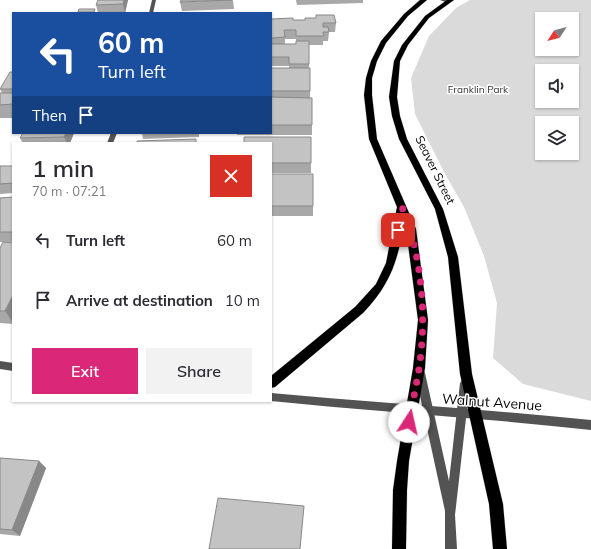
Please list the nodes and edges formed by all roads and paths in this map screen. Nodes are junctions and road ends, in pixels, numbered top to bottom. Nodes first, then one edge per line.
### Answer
1 (154, 0) edge
2 (424, 0) edge
3 (447, 1) edge
4 (151, 12) edge
5 (402, 207) junction
6 (0, 366) edge
7 (12, 367) edge
8 (419, 368) junction
9 (272, 382) edge
10 (272, 397) edge
11 (411, 410) junction
12 (429, 411) junction
13 (469, 414) junction
14 (591, 426) edge
15 (450, 515) junction
16 (399, 549) edge
17 (451, 549) edge
18 (500, 549) edge

1 - 4 street
2 - 5 main road
3 - 13 main road, Seaver Street
5 - 8 main road
5 - 9 main road
6 - 7 street
8 - 11 main road
8 - 12 street
10 - 11 street, Walnut Avenue
11 - 12 street, Walnut Avenue
11 - 16 main road
12 - 13 street, Walnut Avenue
12 - 15 street
13 - 14 street, Walnut Avenue
13 - 15 street
13 - 18 main road, Seaver Street
15 - 17 street

